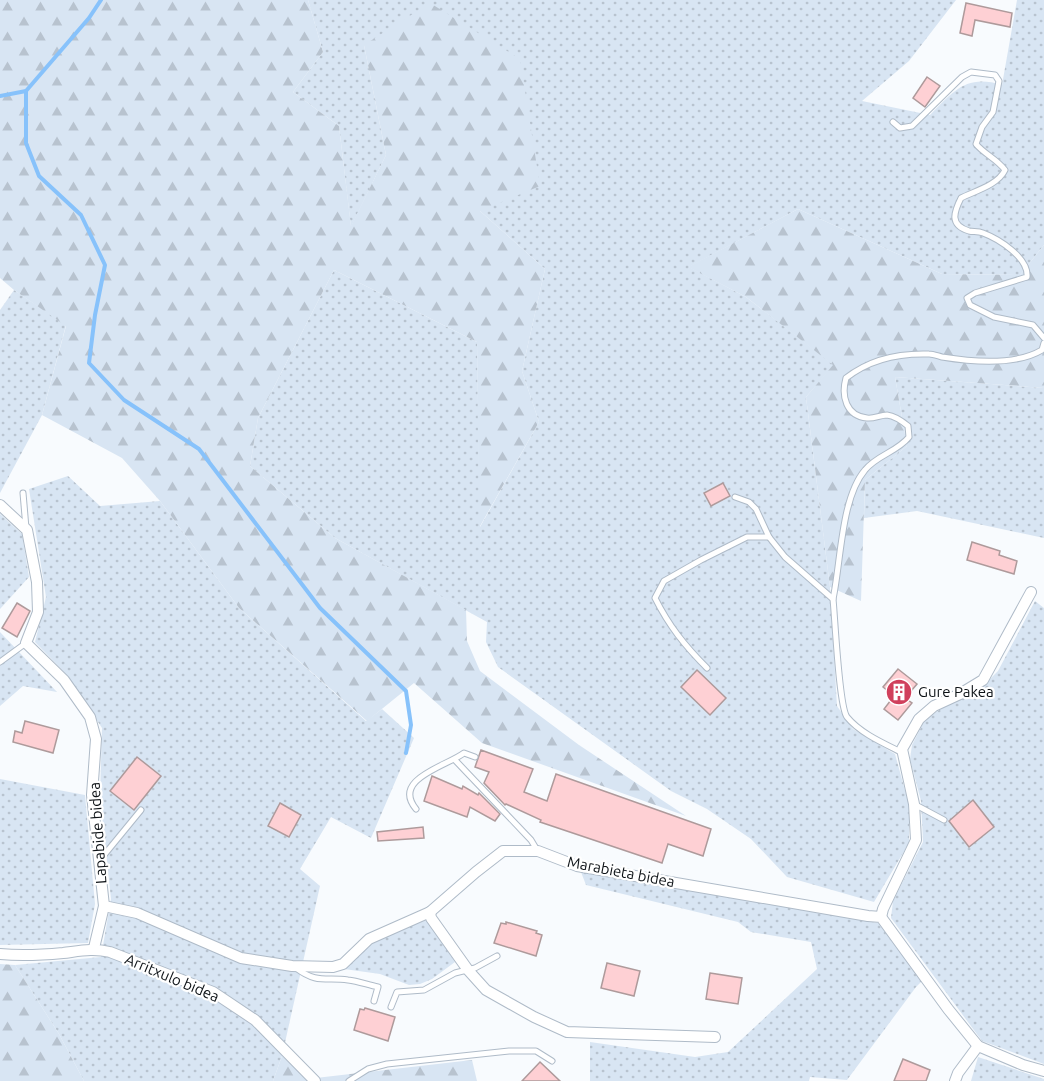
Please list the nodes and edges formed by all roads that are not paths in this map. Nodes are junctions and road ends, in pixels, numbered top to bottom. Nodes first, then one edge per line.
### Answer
1 (893, 122) dead end
2 (1044, 338) edge
3 (1044, 343) edge
4 (23, 493) dead end
5 (735, 497) dead end
6 (0, 505) edge
7 (27, 530) junction
8 (769, 537) junction
9 (1031, 592) dead end
10 (833, 599) junction
11 (26, 643) junction
12 (0, 662) edge
13 (707, 668) dead end
14 (903, 753) junction
15 (475, 757) dead end
16 (455, 760) junction
17 (915, 804) junction
18 (416, 809) dead end
19 (141, 810) dead end
20 (944, 820) dead end
21 (538, 851) junction
22 (99, 861) junction
23 (104, 906) junction
24 (430, 912) junction
25 (881, 917) junction
26 (94, 948) junction
27 (0, 954) edge
28 (496, 956) dead end
29 (292, 966) junction
30 (468, 970) junction
31 (374, 1001) dead end
32 (391, 1007) dead end
33 (715, 1037) dead end
34 (978, 1046) junction
35 (552, 1061) dead end
36 (1044, 1071) edge
37 (315, 1081) edge
38 (348, 1081) edge
39 (955, 1081) edge

1 - 2 lane
3 - 10 lane
4 - 7 lane
5 - 8 lane
6 - 7 street
7 - 11 street
8 - 10 lane
8 - 13 lane
9 - 14 street
10 - 14 lane
11 - 12 lane
11 - 22 street, Lapabide bidea
14 - 17 street
15 - 16 lane
16 - 18 lane
16 - 21 lane
17 - 20 lane
17 - 25 street
19 - 22 lane
21 - 24 street, Marabieta bidea
21 - 25 street, Marabieta bidea
22 - 23 street, Lapabide bidea
23 - 26 street, Lapabide bidea
23 - 29 street, Marabieta bidea
24 - 29 street, Marabieta bidea
24 - 30 street
25 - 34 street
26 - 27 street, Arritxulo bidea
26 - 37 street, Arritxulo bidea
28 - 30 lane
29 - 31 lane
30 - 32 lane
30 - 33 street
34 - 36 street
34 - 39 street
35 - 38 lane

